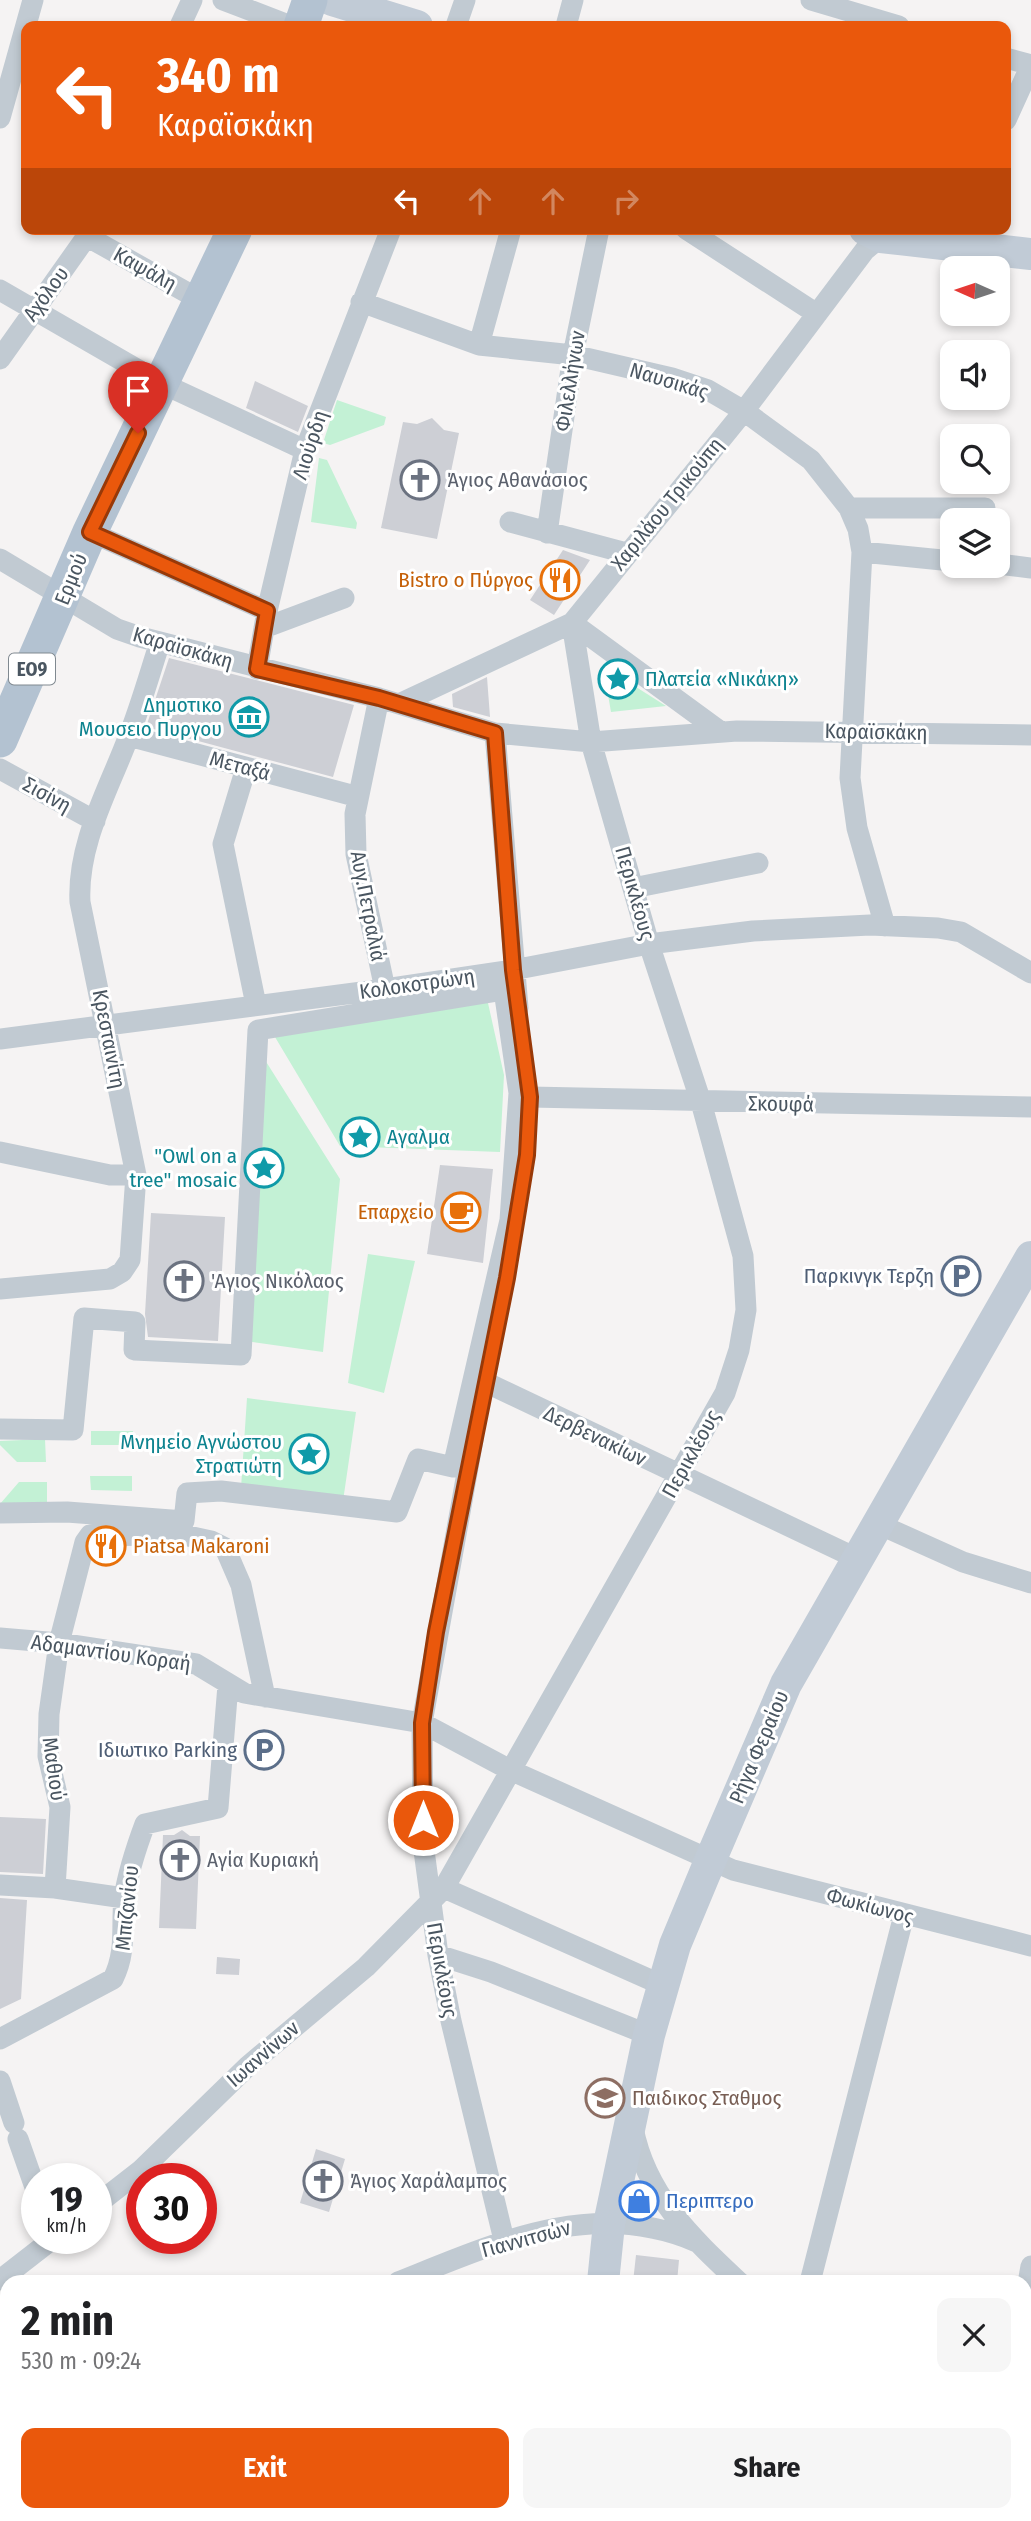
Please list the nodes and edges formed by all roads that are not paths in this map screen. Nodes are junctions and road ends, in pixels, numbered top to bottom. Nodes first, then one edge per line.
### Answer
1 (33, 0) edge
2 (191, 0) edge
3 (223, 0) edge
4 (310, 0) edge
5 (332, 0) edge
6 (465, 0) edge
7 (573, 0) edge
8 (811, 0) edge
9 (27, 21) edge
10 (182, 21) edge
11 (277, 21) edge
12 (303, 21) edge
13 (401, 21) edge
14 (458, 21) edge
15 (567, 21) edge
16 (882, 21) edge
17 (21, 43) edge
18 (1011, 59) edge
19 (1031, 65) edge
20 (1011, 109) edge
21 (0, 118) edge
22 (89, 235) edge
23 (93, 235) edge
24 (232, 235) edge
25 (389, 235) edge
26 (509, 235) edge
27 (597, 235) edge
28 (694, 235) edge
29 (872, 235) edge
30 (912, 235) edge
31 (970, 238) edge
32 (1031, 254) edge
33 (0, 290) edge
34 (202, 301) junction
35 (361, 302) junction
36 (35, 308) junction
37 (817, 314) junction
38 (479, 345) junction
39 (573, 355) junction
40 (0, 359) edge
41 (161, 383) junction
42 (744, 411) junction
43 (305, 450) junction
44 (849, 508) junction
45 (940, 508) edge
46 (510, 522) dead end
47 (90, 532) junction
48 (547, 533) junction
49 (862, 552) junction
50 (626, 553) junction
51 (0, 559) edge
52 (940, 560) edge
53 (1010, 565) edge
54 (1031, 568) edge
55 (64, 598) junction
56 (344, 598) dead end
57 (265, 620) junction
58 (572, 624) junction
59 (159, 645) dead end
60 (257, 669) junction
61 (389, 701) junction
62 (853, 731) junction
63 (721, 732) junction
64 (495, 733) junction
65 (1031, 735) edge
66 (129, 736) junction
67 (0, 740) edge
68 (592, 742) junction
69 (246, 768) junction
70 (0, 769) edge
71 (351, 795) dead end
72 (95, 821) junction
73 (758, 863) dead end
74 (633, 888) junction
75 (885, 926) junction
76 (649, 944) junction
77 (513, 970) junction
78 (1031, 973) edge
79 (385, 989) junction
80 (256, 1005) junction
81 (107, 1026) junction
82 (0, 1039) edge
83 (530, 1097) junction
84 (701, 1102) junction
85 (1031, 1107) edge
86 (0, 1152) edge
87 (136, 1175) junction
88 (1028, 1266) edge
89 (0, 1289) edge
90 (485, 1382) junction
91 (0, 1429) edge
92 (678, 1477) junction
93 (0, 1513) edge
94 (876, 1523) junction
95 (858, 1559) junction
96 (1031, 1583) edge
97 (0, 1638) edge
98 (59, 1643) junction
99 (228, 1685) junction
100 (265, 1697) junction
101 (422, 1723) junction
102 (510, 1770) junction
103 (710, 1861) junction
104 (0, 1885) edge
105 (55, 1888) junction
106 (437, 1895) junction
107 (124, 1898) junction
108 (904, 1915) junction
109 (1031, 1946) edge
110 (438, 1955) junction
111 (662, 1985) junction
112 (649, 2035) junction
113 (0, 2039) edge
114 (0, 2081) edge
115 (632, 2120) junction
116 (27, 2163) edge
117 (112, 2193) edge
118 (609, 2224) junction
119 (504, 2241) junction
120 (697, 2242) junction
121 (34, 2254) edge
122 (6, 2275) edge
123 (416, 2275) edge
124 (604, 2275) edge
125 (731, 2275) edge
126 (812, 2275) edge

1 - 9 street
2 - 10 street
3 - 11 street
4 - 12 main road
5 - 13 street
6 - 14 street
7 - 15 street
8 - 16 street
17 - 21 street
18 - 19 street
19 - 20 street
22 - 36 street, Αχόλου
23 - 34 street, Καψάλη
24 - 34 main road, Ερμού / ΕΟ9
25 - 35 street, Λιούρδη
26 - 38 street
27 - 39 street, Φιλελλήνων
28 - 37 street
29 - 37 street, Χαριλάου Τρικούπη
30 - 31 street
31 - 32 street
33 - 36 street
34 - 41 main road, Ερμού / ΕΟ9
35 - 38 street, Ναυσικάς
35 - 43 street, Λιούρδη
36 - 40 street, Αχόλου
36 - 41 street
37 - 42 street, Χαριλάου Τρικούπη
38 - 39 street, Ναυσικάς
39 - 42 street, Ναυσικάς
39 - 48 street, Φιλελλήνων
41 - 43 street
41 - 47 main road, Ερμού / ΕΟ9
42 - 44 street, Ναυσικάς
42 - 50 street, Χαριλάου Τρικούπη
43 - 57 street, Λιούρδη
44 - 45 street
44 - 49 street, Ναυσικάς
46 - 48 street
47 - 55 main road, Ερμού / ΕΟ9
47 - 57 street
48 - 50 street
49 - 52 street
49 - 62 street, Ναυσικάς
50 - 58 street, Χαριλάου Τρικούπη
51 - 55 street, Καραϊσκάκη
53 - 54 street
55 - 60 street, Καραϊσκάκη
55 - 67 main road, Ερμού / ΕΟ9
56 - 57 street
57 - 60 street, Λιούρδη
58 - 61 street, Χαριλάου Τρικούπη
58 - 63 street
58 - 68 street, Περικλέους
59 - 66 street, Κρεσταινίτη
60 - 61 street, Καραϊσκάκη
61 - 64 street, Καραϊσκάκη
61 - 79 street, Αυγ.Πετραλιά
62 - 63 street, Καραϊσκάκη
62 - 65 street, Καραϊσκάκη
62 - 75 street, Ναυσικάς
63 - 68 street, Καραϊσκάκη
64 - 68 street, Καραϊσκάκη
64 - 77 street
66 - 69 street, Μεταξά
66 - 72 street, Κρεσταινίτη
68 - 74 street, Περικλέους
69 - 71 street, Μεταξά
69 - 80 street
70 - 72 street, Σισίνη
72 - 81 street, Κρεσταινίτη
73 - 74 street
74 - 76 street, Περικλέους
75 - 76 street, Κολοκοτρώνη
75 - 78 street, Κολοκοτρώνη
76 - 77 street, Κολοκοτρώνη
76 - 84 street, Περικλέους
77 - 79 street, Κολοκοτρώνη
77 - 83 street
79 - 80 street, Κολοκοτρώνη
80 - 81 street, Κολοκοτρώνη
81 - 82 street, Κολοκοτρώνη
81 - 87 street, Κρεσταινίτη
83 - 84 street, Σκουφά
83 - 90 street
84 - 85 street, Σκουφά
84 - 92 street, Περικλέους
86 - 87 street
87 - 89 street, Κρεσταινίτη
88 - 94 street, Ρήγα Φεραίου
90 - 92 street, Δερβενακίων
90 - 101 street
91 - 93 street
92 - 95 street, Δερβενακίων
92 - 102 street, Περικλέους
94 - 95 street, Ρήγα Φεραίου
94 - 96 street
95 - 103 street, Ρήγα Φεραίου
97 - 98 street, Αδαμαντίου Κοραή
98 - 99 street, Αδαμαντίου Κοραή
98 - 100 street, Μαθιού
98 - 105 street, Μαθιού
99 - 100 street, Αδαμαντίου Κοραή
99 - 107 street, Μπιζανίου
100 - 101 street, Αδαμαντίου Κοραή
101 - 102 street, Αδαμαντίου Κοραή
101 - 106 street
102 - 103 street, Φωκίωνος
102 - 106 street, Περικλέους
103 - 108 street, Φωκίωνος
103 - 111 street, Ρήγα Φεραίου
104 - 105 street
105 - 107 street
106 - 110 street, Περικλέους
106 - 111 street
106 - 117 street, Ιωαννίνων
107 - 113 street, Μπιζανίου
108 - 109 street, Φωκίωνος
108 - 126 street
110 - 112 street
110 - 119 street, Περικλέους
111 - 112 street, Ρήγα Φεραίου
112 - 115 street, Ρήγα Φεραίου
114 - 116 street
115 - 118 street, Ρήγα Φεραίου
115 - 120 street, Γιαννιτσών
118 - 119 street, Γιαννιτσών
118 - 120 street, Γιαννιτσών
118 - 124 street, Ρήγα Φεραίου
119 - 123 street, Γιαννιτσών
120 - 125 street, Γιαννιτσών
121 - 122 street

